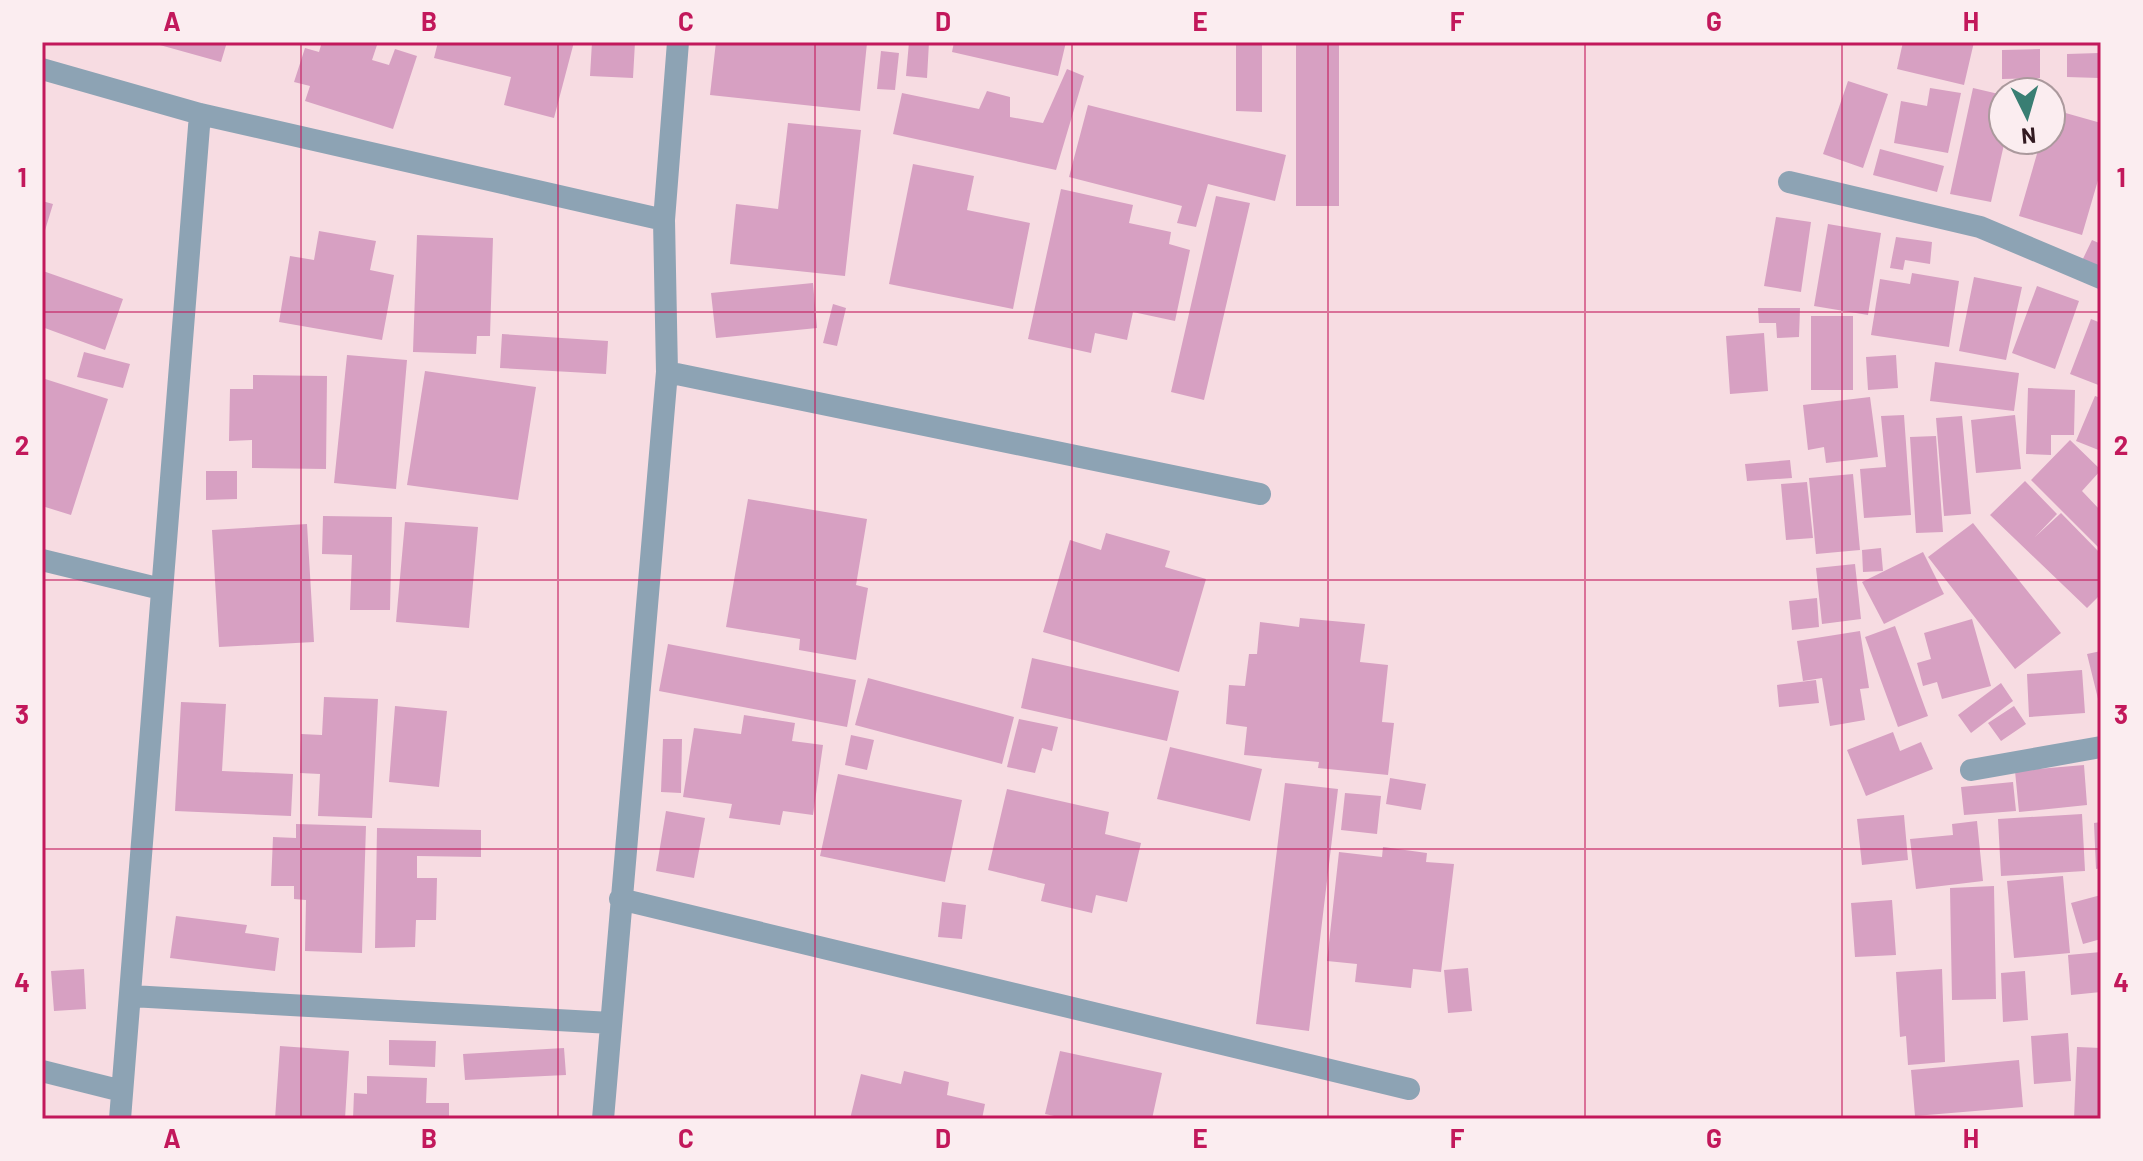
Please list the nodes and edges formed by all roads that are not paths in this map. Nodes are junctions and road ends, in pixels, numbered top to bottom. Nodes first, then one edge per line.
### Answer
1 (678, 42) edge
2 (42, 69) edge
3 (200, 114) junction
4 (1789, 182) dead end
5 (664, 220) junction
6 (2101, 278) edge
7 (667, 372) junction
8 (1260, 494) dead end
9 (42, 560) edge
10 (161, 589) junction
11 (2101, 747) edge
12 (1971, 770) dead end
13 (620, 899) junction
14 (131, 996) junction
15 (611, 1023) junction
16 (42, 1071) edge
17 (1409, 1089) dead end
18 (122, 1091) junction
19 (120, 1119) edge
20 (603, 1119) edge

1 - 5 street
2 - 3 street
3 - 5 street
3 - 10 street
4 - 6 street
5 - 7 street
7 - 8 street
7 - 13 street
9 - 10 street
10 - 14 street
11 - 12 street
13 - 15 street
13 - 17 street
14 - 15 street
14 - 18 street
15 - 20 street
16 - 18 street
18 - 19 street

